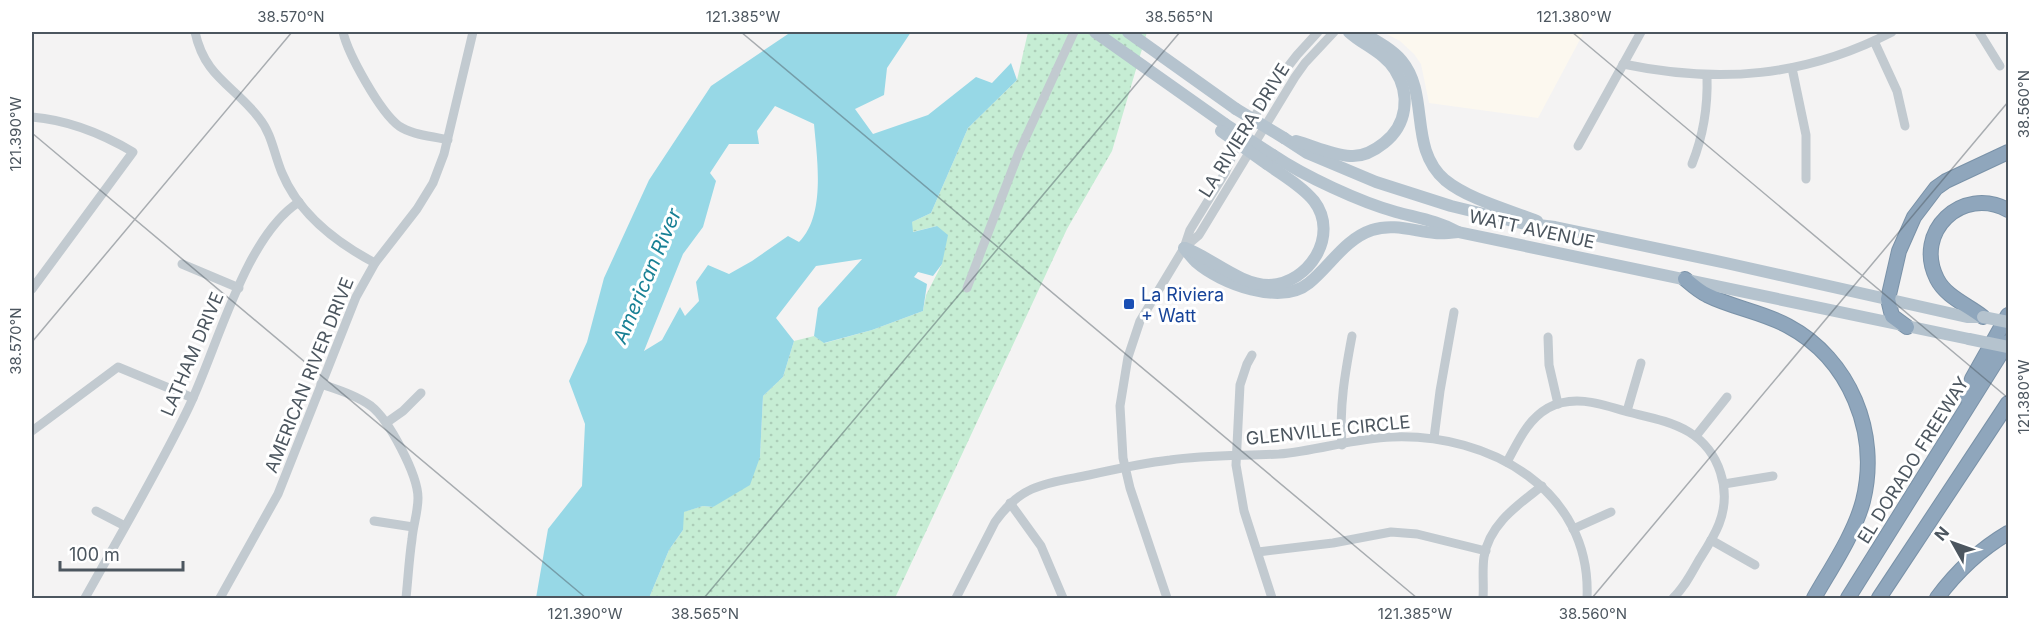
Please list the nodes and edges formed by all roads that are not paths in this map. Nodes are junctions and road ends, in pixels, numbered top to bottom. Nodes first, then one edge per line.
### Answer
1 (195, 32) edge
2 (342, 32) edge
3 (473, 32) edge
4 (1074, 32) edge
5 (1095, 32) edge
6 (1128, 32) edge
7 (1318, 32) edge
8 (1334, 32) edge
9 (1349, 32) edge
10 (1361, 32) edge
11 (1641, 32) edge
12 (1892, 32) edge
13 (1978, 32) edge
14 (1874, 41) junction
15 (1623, 64) junction
16 (2001, 66) dead end
17 (1792, 68) junction
18 (1707, 76) junction
19 (32, 117) edge
20 (1905, 126) dead end
21 (1284, 138) junction
22 (448, 140) junction
23 (1578, 146) dead end
24 (2008, 152) edge
25 (1270, 160) junction
26 (1692, 164) dead end
27 (1806, 179) dead end
28 (299, 202) junction
29 (2008, 210) edge
30 (1555, 228) junction
31 (1458, 232) junction
32 (1184, 248) junction
33 (375, 263) junction
34 (182, 264) dead end
35 (1685, 279) junction
36 (239, 288) junction
37 (968, 288) dead end
38 (32, 289) edge
39 (1888, 299) junction
40 (1454, 312) dead end
41 (2008, 315) edge
42 (1983, 317) junction
43 (2008, 322) edge
44 (1907, 327) junction
45 (1352, 336) dead end
46 (1548, 337) dead end
47 (2008, 342) edge
48 (2008, 347) edge
49 (1252, 355) dead end
50 (1641, 363) dead end
51 (321, 384) junction
52 (421, 393) dead end
53 (1727, 397) dead end
54 (193, 398) junction
55 (2008, 403) edge
56 (1558, 404) junction
57 (1627, 411) junction
58 (1964, 411) junction
59 (386, 423) junction
60 (32, 431) edge
61 (1696, 436) junction
62 (1434, 438) junction
63 (1342, 445) junction
64 (1237, 455) junction
65 (1507, 462) junction
66 (1125, 468) junction
67 (1773, 476) dead end
68 (1724, 484) junction
69 (1542, 486) junction
70 (1010, 503) junction
71 (96, 511) dead end
72 (1611, 512) dead end
73 (374, 521) dead end
74 (125, 526) junction
75 (413, 527) junction
76 (1573, 529) junction
77 (2008, 532) edge
78 (1711, 540) junction
79 (1486, 550) junction
80 (1258, 552) junction
81 (1755, 565) dead end
82 (86, 598) edge
83 (220, 598) edge
84 (406, 598) edge
85 (956, 598) edge
86 (1063, 598) edge
87 (1167, 598) edge
88 (1272, 598) edge
89 (1483, 598) edge
90 (1587, 598) edge
91 (1673, 598) edge
92 (1814, 598) edge
93 (1848, 598) edge
94 (1879, 598) edge
95 (1937, 598) edge

1 - 28 street
2 - 22 street
3 - 22 street, AMERICAN RIVER DRIVE
4 - 37 street
5 - 25 main road, bridge
6 - 21 main road, WATT AVENUE, bridge
7 - 32 street, LA RIVIERA DRIVE
8 - 32 street, LA RIVIERA DRIVE
9 - 21 main road
10 - 30 main road
11 - 15 street
12 - 14 street
13 - 16 street
14 - 17 street
14 - 20 street
15 - 18 street
15 - 23 street
17 - 18 street
17 - 27 street
18 - 26 street
19 - 38 street
21 - 30 main road, WATT AVENUE
22 - 33 street, AMERICAN RIVER DRIVE
24 - 39 highway
25 - 31 main road, WATT AVENUE
25 - 32 main road
28 - 33 street
28 - 36 street, LATHAM DRIVE
29 - 42 highway
30 - 39 main road, WATT AVENUE
31 - 32 main road
31 - 35 main road, WATT AVENUE
32 - 66 street, LA RIVIERA DRIVE
33 - 51 street, AMERICAN RIVER DRIVE
34 - 36 street
35 - 44 main road, WATT AVENUE
35 - 92 highway
36 - 54 street, LATHAM DRIVE
39 - 42 main road, WATT AVENUE
39 - 44 highway
40 - 62 street
41 - 58 highway
42 - 43 main road, WATT AVENUE, bridge
44 - 48 main road, WATT AVENUE, bridge
45 - 63 street
46 - 56 street
47 - 58 highway, EL DORADO FREEWAY
49 - 64 street
50 - 57 street
51 - 59 street
51 - 83 street, AMERICAN RIVER DRIVE
52 - 59 street
53 - 61 street
54 - 60 street
54 - 74 street, LATHAM DRIVE
55 - 94 highway
56 - 57 street
56 - 65 street
57 - 61 street
58 - 93 highway, EL DORADO FREEWAY
59 - 75 street
61 - 68 street
62 - 63 street, GLENVILLE CIRCLE
62 - 65 street, GLENVILLE CIRCLE
63 - 64 street, GLENVILLE CIRCLE
64 - 66 street, GLENVILLE CIRCLE
64 - 80 street
65 - 69 street, GLENVILLE CIRCLE
66 - 70 street, GLENVILLE CIRCLE
66 - 87 street, LA RIVIERA DRIVE
67 - 68 street
68 - 78 street
69 - 76 street, GLENVILLE CIRCLE
69 - 79 street
70 - 85 street
70 - 86 street
71 - 74 street
72 - 76 street
73 - 75 street
74 - 82 street, LATHAM DRIVE
75 - 84 street
76 - 90 street, GLENVILLE CIRCLE
77 - 95 highway
78 - 81 street
78 - 91 street
79 - 80 street
79 - 89 street
80 - 88 street

